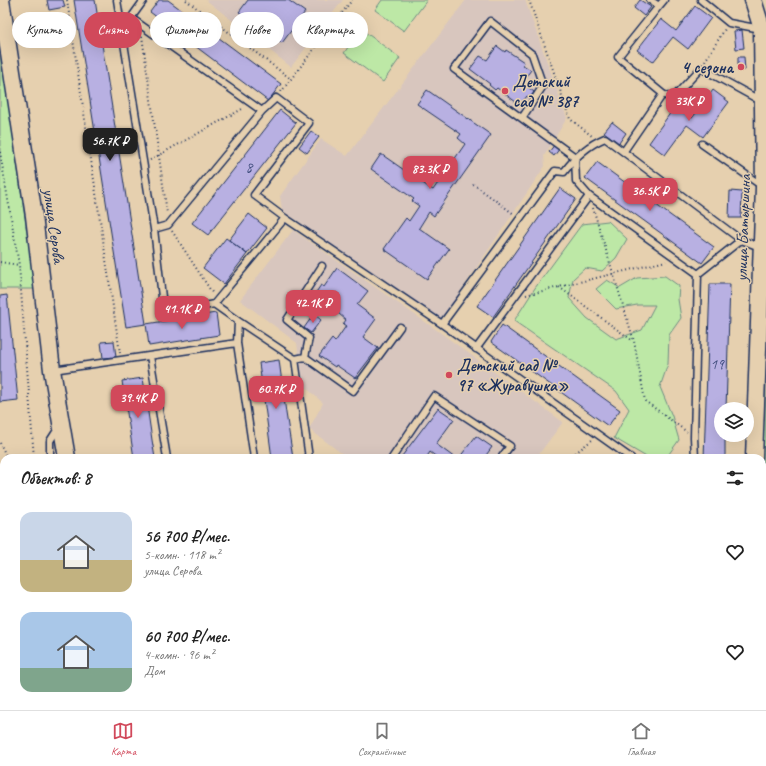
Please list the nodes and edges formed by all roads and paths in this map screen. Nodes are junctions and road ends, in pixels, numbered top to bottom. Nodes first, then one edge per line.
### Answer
1 (2, 0) edge
2 (67, 0) edge
3 (117, 0) edge
4 (144, 0) edge
5 (186, 0) edge
6 (352, 0) edge
7 (529, 0) edge
8 (650, 0) edge
9 (664, 0) edge
10 (702, 0) edge
11 (753, 0) edge
12 (659, 6) junction
13 (119, 12) edge
14 (135, 12) edge
15 (729, 23) junction
16 (142, 25) edge
17 (762, 29) junction
18 (142, 39) edge
19 (124, 48) edge
20 (701, 68) junction
21 (291, 79) junction
22 (662, 94) junction
23 (276, 98) junction
24 (763, 102) junction
25 (251, 104) junction
26 (262, 111) junction
27 (522, 118) junction
28 (598, 141) junction
29 (702, 144) dead end
30 (624, 152) junction
31 (0, 153) edge
32 (158, 155) junction
33 (575, 157) junction
34 (143, 163) junction
35 (473, 184) dead end
36 (764, 187) junction
37 (589, 196) junction
38 (285, 218) junction
39 (520, 218) junction
40 (168, 225) junction
41 (154, 229) junction
42 (741, 240) junction
43 (764, 248) edge
44 (677, 259) junction
45 (0, 262) edge
46 (19, 265) junction
47 (322, 266) dead end
48 (613, 274) junction
49 (698, 274) junction
50 (559, 287) junction
51 (514, 299) junction
52 (216, 302) junction
53 (238, 321) junction
54 (442, 324) junction
55 (400, 327) dead end
56 (634, 341) junction
57 (237, 343) junction
58 (476, 349) junction
59 (119, 350) dead end
60 (150, 356) junction
61 (305, 356) junction
62 (295, 360) junction
63 (52, 370) junction
64 (61, 424) junction
65 (598, 435) junction
66 (694, 437) junction
67 (0, 443) edge
68 (5, 454) edge
69 (34, 454) edge
70 (50, 454) edge
71 (66, 454) edge
72 (166, 454) edge
73 (253, 454) edge
74 (308, 454) edge
75 (395, 454) edge
76 (504, 454) edge
77 (575, 454) edge
78 (625, 454) edge
79 (695, 454) edge
80 (754, 454) edge

1 - 63 street, улица Серова
2 - 59 path
3 - 13 lane
4 - 14 lane
5 - 21 path
6 - 21 path
7 - 28 path
8 - 12 lane
9 - 12 lane
10 - 15 lane
11 - 17 street, улица Батыршина
12 - 22 lane
15 - 17 lane
15 - 20 path
16 - 25 lane
17 - 24 street, улица Батыршина
18 - 32 path
19 - 34 lane
20 - 22 lane
20 - 24 lane
21 - 23 path
22 - 30 lane
23 - 26 lane
23 - 38 lane
24 - 36 street, улица Батыршина
25 - 26 lane
25 - 32 path
26 - 40 lane
27 - 27 lane
27 - 33 lane
28 - 30 lane
28 - 33 lane
29 - 36 lane
30 - 42 lane
31 - 46 path
32 - 34 path
32 - 40 path
33 - 37 lane
33 - 39 lane
34 - 41 lane
35 - 39 path
36 - 43 street, улица Батыршина
37 - 44 lane
37 - 48 path
37 - 51 lane
38 - 52 lane
38 - 54 lane
39 - 54 lane
40 - 41 lane
40 - 52 path
41 - 52 lane
42 - 43 lane
42 - 49 lane
43 - 80 street, улица Батыршина
44 - 48 path
44 - 49 lane
45 - 46 path
46 - 69 path
47 - 61 lane
48 - 50 path
48 - 56 path
49 - 66 lane
50 - 51 path
50 - 56 path
51 - 58 lane
52 - 53 lane
53 - 57 lane
53 - 62 lane
54 - 58 lane
55 - 61 lane
56 - 66 path
57 - 60 lane
57 - 73 lane
58 - 65 lane
60 - 63 lane
60 - 72 lane
61 - 62 lane
62 - 74 lane
63 - 64 street, улица Серова
64 - 70 lane
64 - 71 street, улица Серова
65 - 77 path
65 - 78 lane
66 - 79 lane
67 - 68 path
75 - 76 lane

